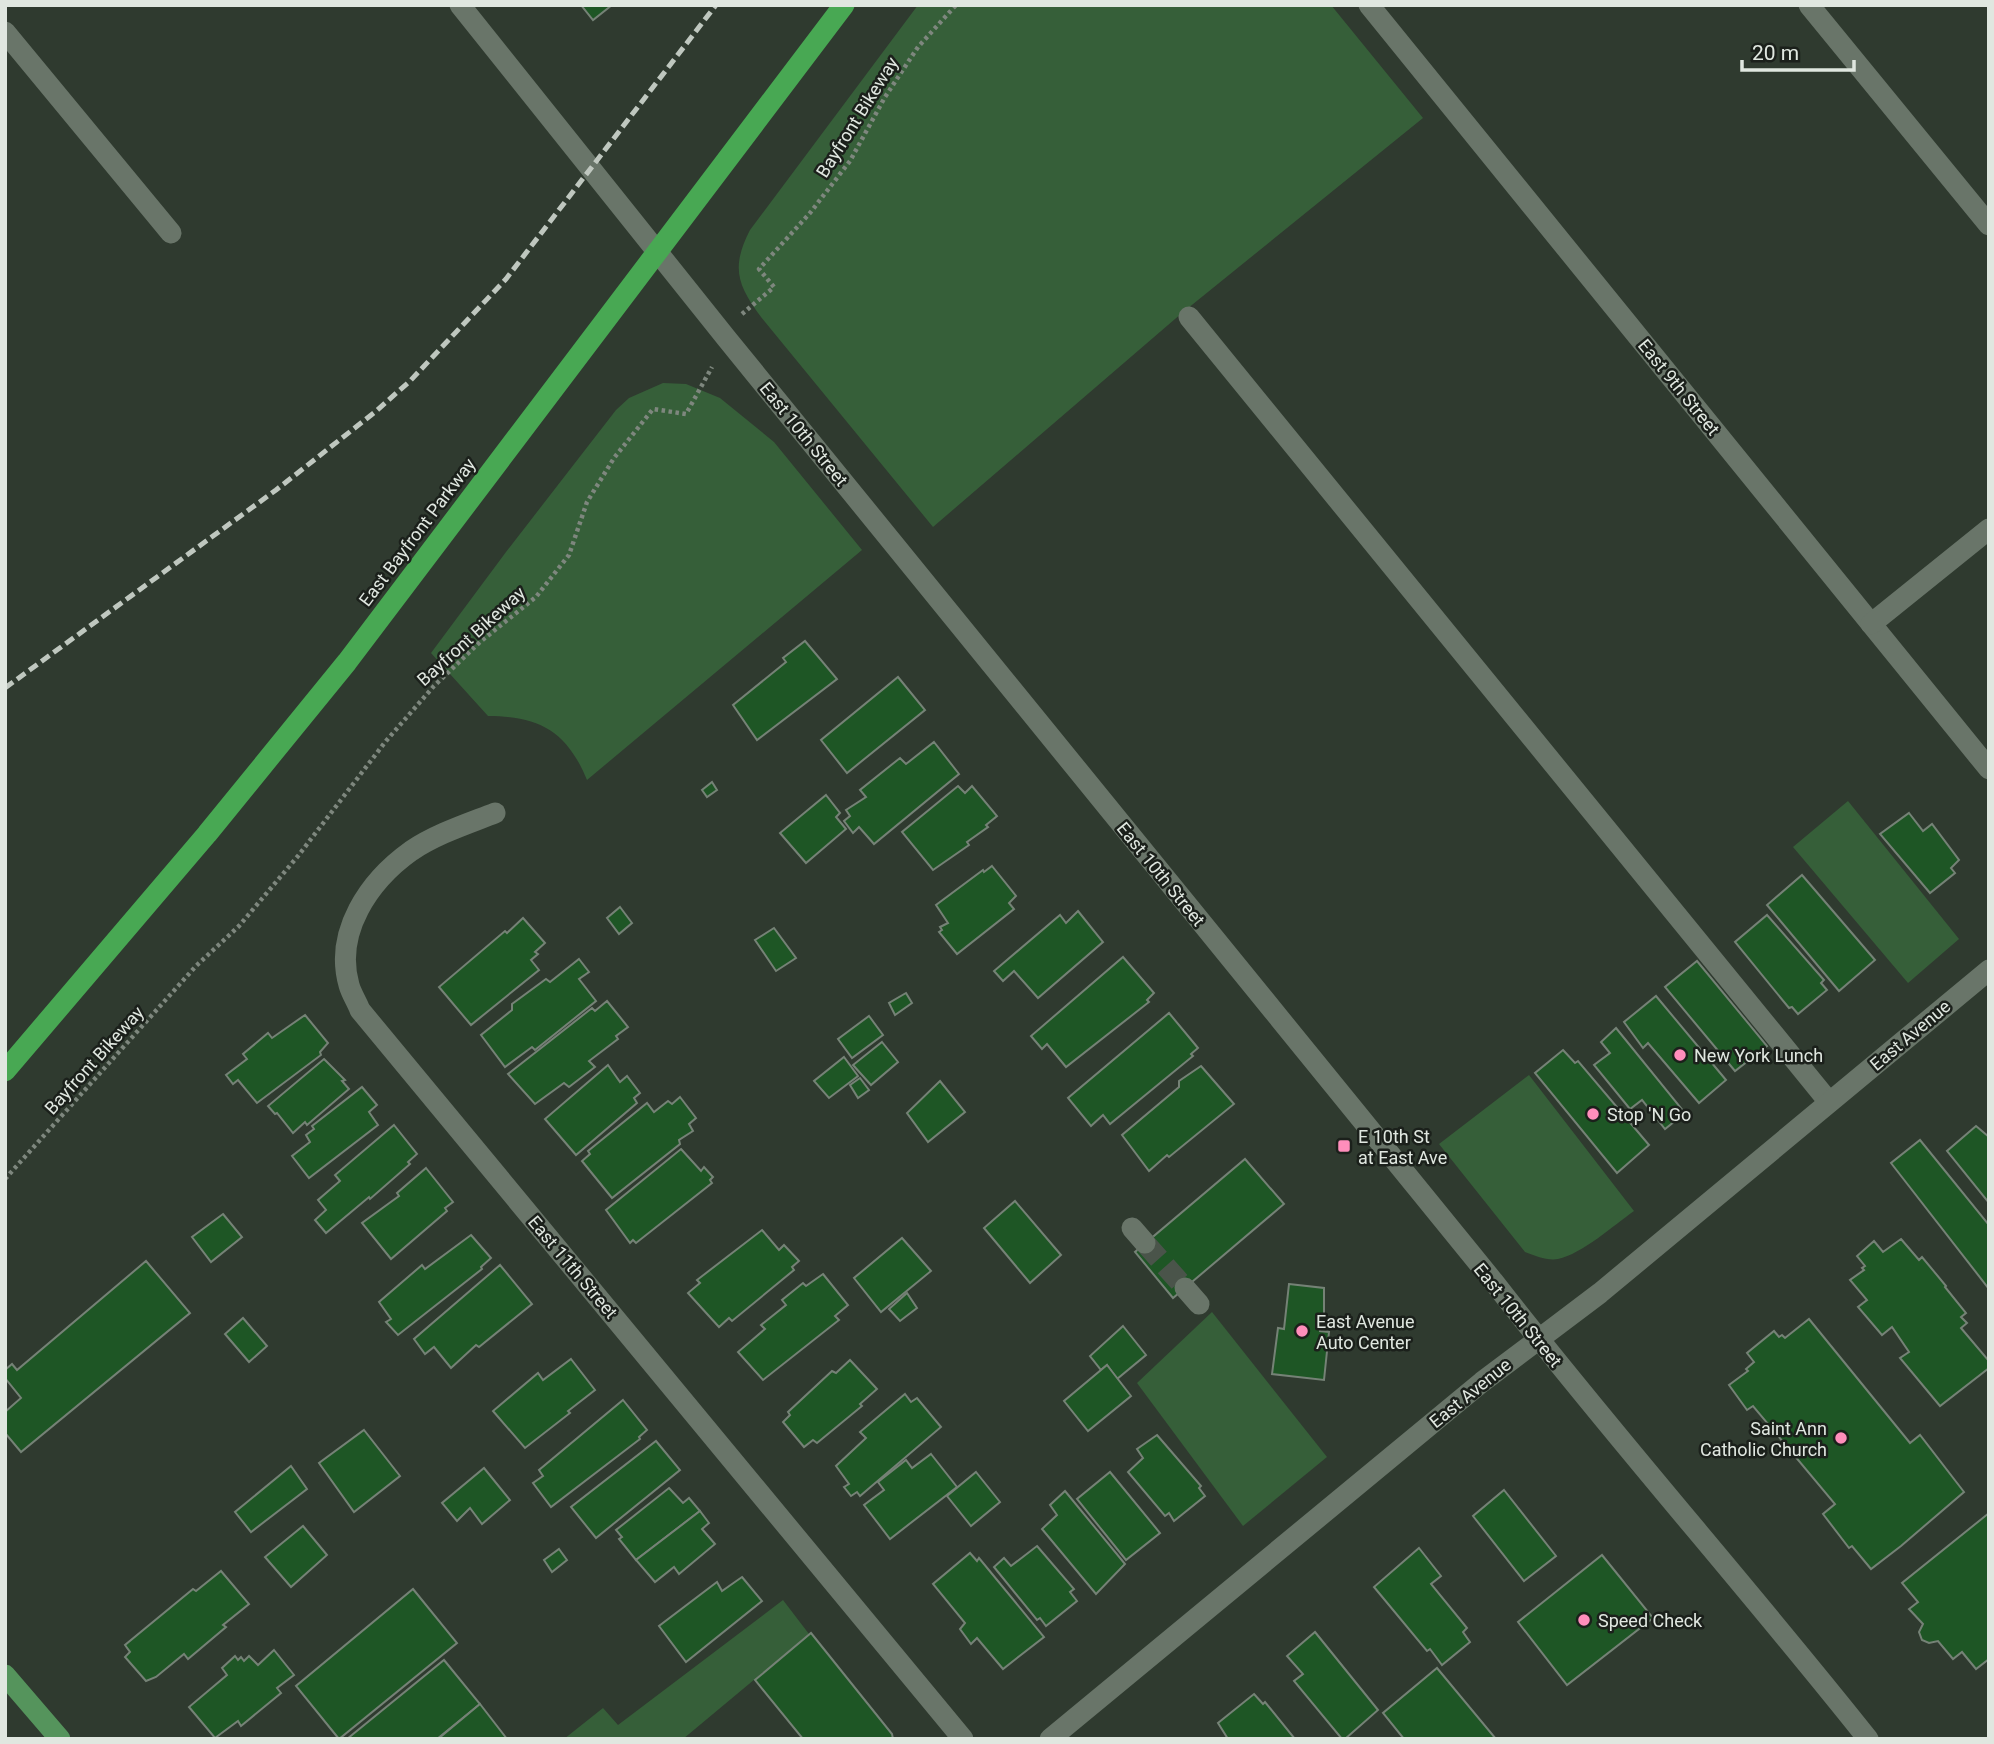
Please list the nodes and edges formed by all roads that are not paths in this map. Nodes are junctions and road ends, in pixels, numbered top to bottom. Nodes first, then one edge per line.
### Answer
1 (460, 5) edge
2 (844, 5) edge
3 (1369, 5) edge
4 (1810, 5) edge
5 (5, 32) edge
6 (1989, 225) edge
7 (171, 233) dead end
8 (658, 251) junction
9 (1189, 317) dead end
10 (1989, 529) edge
11 (1871, 624) junction
12 (1989, 769) edge
13 (495, 813) dead end
14 (1989, 970) edge
15 (5, 1071) edge
16 (1829, 1102) junction
17 (1185, 1288) tunnel mouth
18 (1199, 1304) dead end
19 (1538, 1338) junction
20 (5, 1675) edge
21 (60, 1739) edge
22 (962, 1739) edge
23 (1050, 1739) edge
24 (1868, 1739) edge

1 - 8 street, East 10th Street
2 - 8 highway, East Bayfront Parkway
3 - 11 street, East 9th Street
4 - 6 street
5 - 7 street
8 - 15 highway, East Bayfront Parkway
8 - 19 street, East 10th Street
9 - 16 street
10 - 11 street
11 - 12 street, East 9th Street
13 - 22 street, East 11th Street
14 - 16 street, East Avenue
16 - 19 street, East Avenue
17 - 18 street
19 - 23 street, East Avenue
19 - 24 street, East 10th Street
20 - 21 main road

